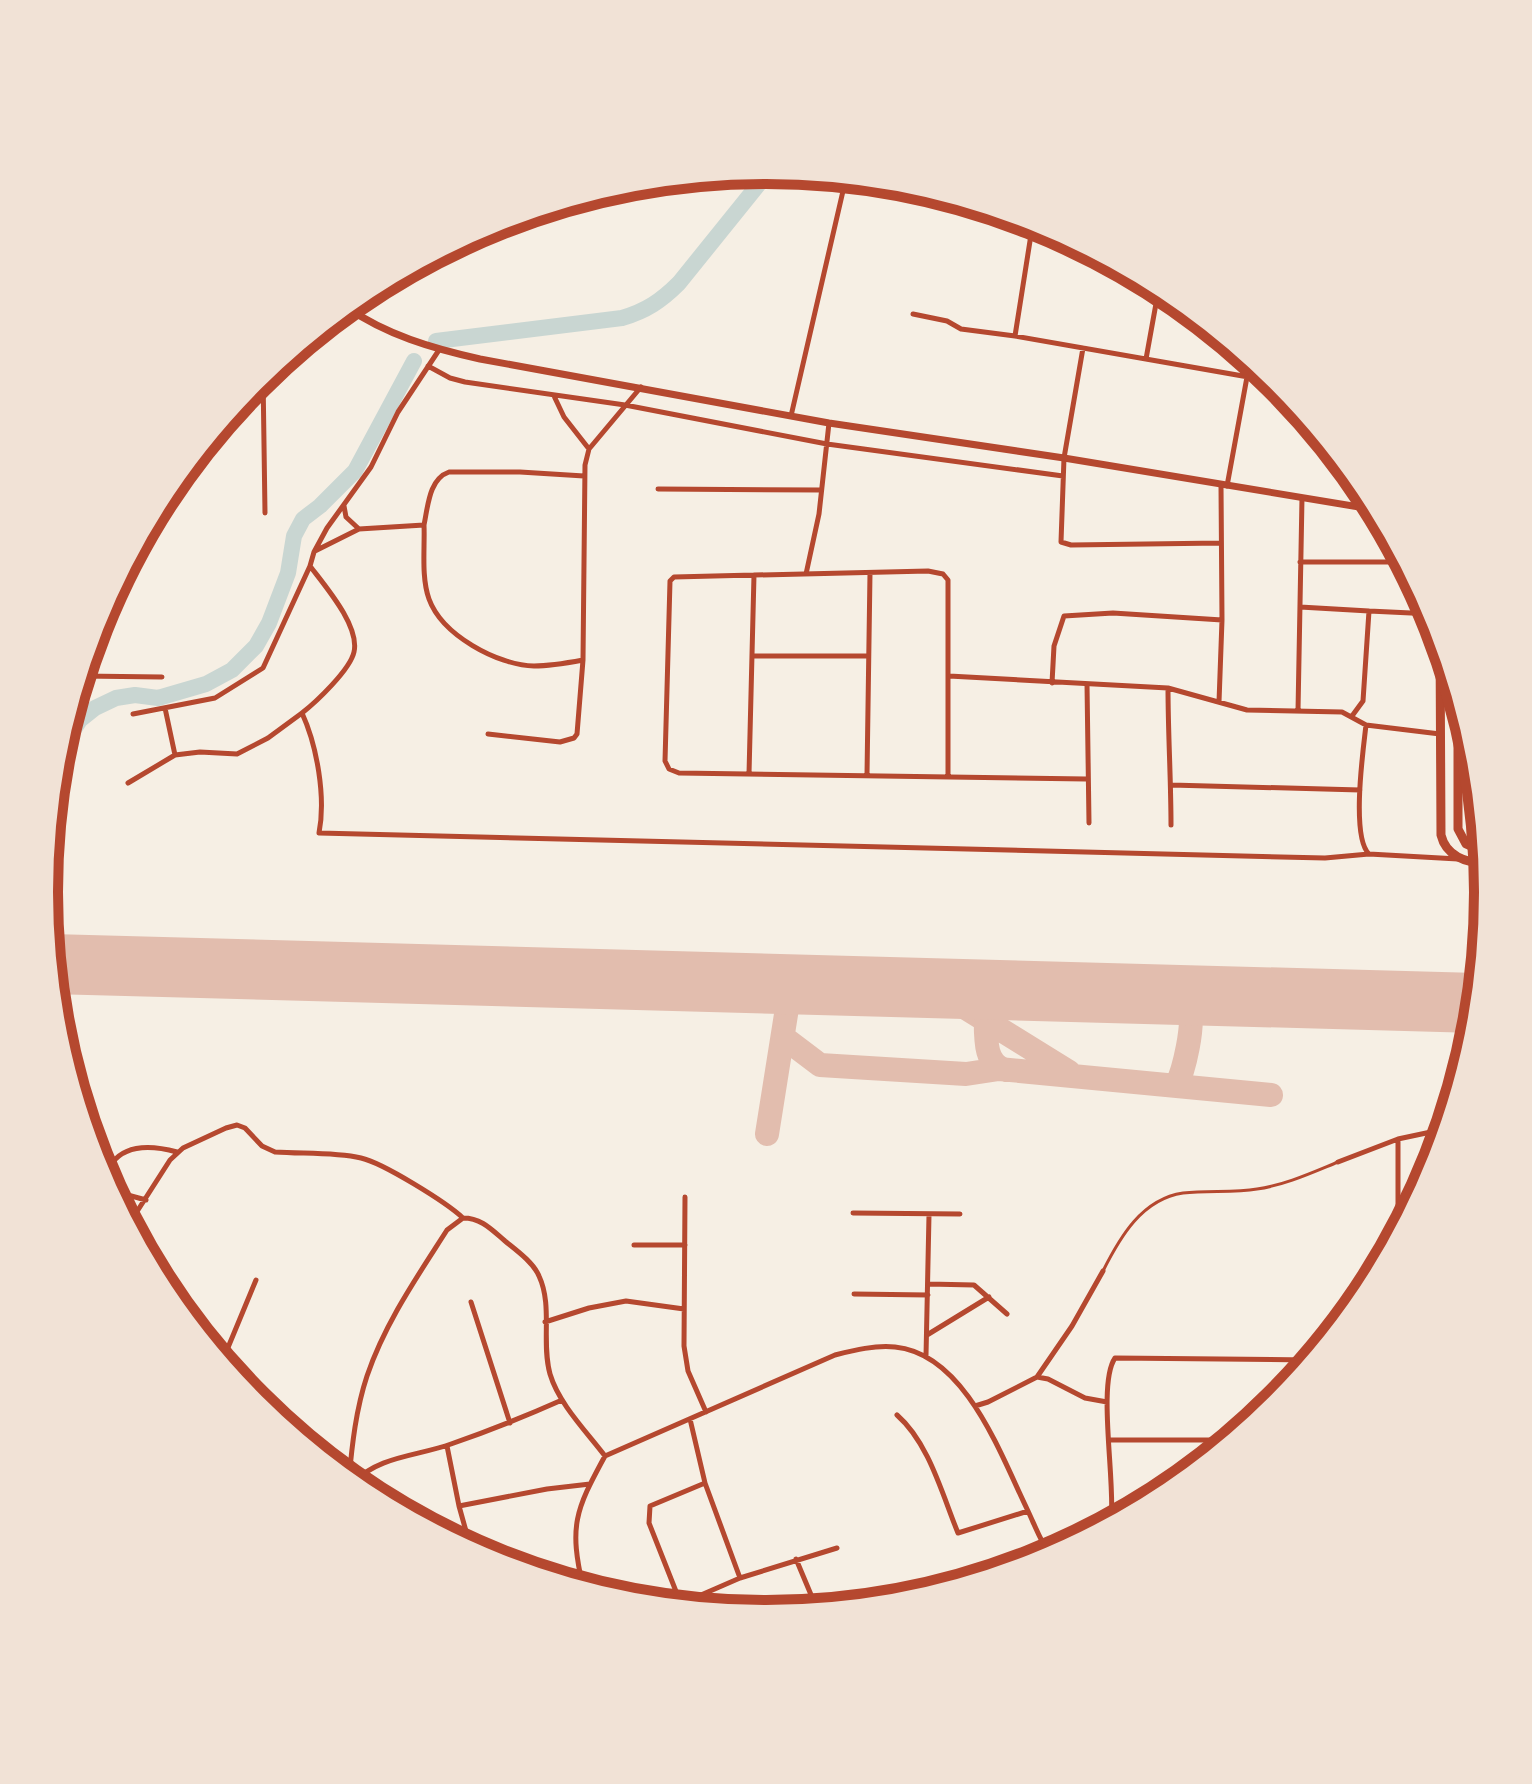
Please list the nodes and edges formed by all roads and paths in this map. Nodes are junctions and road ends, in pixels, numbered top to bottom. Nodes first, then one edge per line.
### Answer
1 (844, 189) edge
2 (1031, 236) edge
3 (1156, 301) edge
4 (913, 314) dead end
5 (357, 315) edge
6 (1015, 336) junction
7 (1083, 348) junction
8 (439, 350) junction
9 (1146, 359) junction
10 (428, 366) junction
11 (1247, 377) junction
12 (1253, 378) edge
13 (641, 387) junction
14 (263, 393) edge
15 (554, 395) junction
16 (625, 405) junction
17 (791, 416) junction
18 (829, 423) junction
19 (827, 444) junction
20 (589, 449) junction
21 (1064, 458) junction
22 (584, 476) junction
23 (1063, 476) junction
24 (1224, 486) junction
25 (658, 489) dead end
26 (821, 490) junction
27 (1302, 497) junction
28 (343, 505) junction
29 (1360, 507) edge
30 (265, 513) dead end
31 (424, 525) junction
32 (359, 529) junction
33 (1221, 543) junction
34 (314, 552) junction
35 (1300, 562) junction
36 (1392, 562) edge
37 (310, 566) junction
38 (870, 573) junction
39 (806, 574) junction
40 (754, 575) junction
41 (1300, 607) junction
42 (1369, 611) junction
43 (1416, 613) edge
44 (1222, 620) junction
45 (752, 656) junction
46 (868, 656) junction
47 (583, 660) junction
48 (92, 676) edge
49 (949, 676) junction
50 (162, 677) dead end
51 (1440, 678) edge
52 (1052, 683) junction
53 (1087, 684) junction
54 (1168, 688) junction
55 (1219, 702) junction
56 (165, 708) junction
57 (1298, 711) junction
58 (302, 713) junction
59 (133, 714) dead end
60 (1352, 716) junction
61 (1366, 725) junction
62 (488, 734) dead end
63 (1441, 734) junction
64 (1458, 745) edge
65 (175, 755) junction
66 (749, 774) junction
67 (867, 775) junction
68 (948, 775) junction
69 (1086, 779) junction
70 (128, 783) dead end
71 (1171, 785) junction
72 (1458, 787) junction
73 (1466, 787) edge
74 (1360, 790) junction
75 (1089, 823) dead end
76 (1171, 825) dead end
77 (1472, 847) edge
78 (1369, 854) junction
79 (1459, 859) junction
80 (1473, 863) edge
81 (1432, 1132) edge
82 (1398, 1139) junction
83 (177, 1152) junction
84 (1338, 1162) joint
85 (112, 1163) edge
86 (126, 1195) edge
87 (685, 1197) dead end
88 (146, 1200) junction
89 (1398, 1211) edge
90 (853, 1213) dead end
91 (136, 1214) edge
92 (960, 1214) dead end
93 (929, 1215) junction
94 (463, 1218) junction
95 (634, 1245) dead end
96 (685, 1245) junction
97 (1103, 1271) joint
98 (256, 1280) dead end
99 (928, 1284) junction
100 (854, 1294) dead end
101 (928, 1295) junction
102 (989, 1297) junction
103 (471, 1302) dead end
104 (684, 1309) junction
105 (1007, 1314) dead end
106 (545, 1322) junction
107 (927, 1335) junction
108 (227, 1350) edge
109 (926, 1356) junction
110 (1297, 1360) edge
111 (1037, 1377) junction
112 (562, 1400) junction
113 (1107, 1402) junction
114 (975, 1406) junction
115 (706, 1412) junction
116 (897, 1415) dead end
117 (690, 1419) junction
118 (510, 1423) junction
119 (1110, 1440) junction
120 (1214, 1440) edge
121 (447, 1446) junction
122 (605, 1456) junction
123 (352, 1466) edge
124 (363, 1474) edge
125 (705, 1483) junction
126 (590, 1484) junction
127 (459, 1506) junction
128 (1113, 1509) edge
129 (1028, 1511) junction
130 (467, 1533) edge
131 (1044, 1543) edge
132 (837, 1548) dead end
133 (796, 1559) junction
134 (580, 1575) edge
135 (740, 1578) junction
136 (675, 1594) edge
137 (699, 1596) edge
138 (812, 1598) edge

1 - 17 street
2 - 6 street
3 - 9 street
4 - 6 street
5 - 8 main road
6 - 7 street
7 - 9 street
7 - 21 street
8 - 10 street
8 - 13 main road
9 - 11 street
10 - 15 street
10 - 28 street
11 - 12 street
11 - 24 street
13 - 16 street
13 - 17 main road
14 - 30 street
15 - 16 street
15 - 20 street
16 - 19 street
16 - 20 street
17 - 18 main road
18 - 19 street
18 - 21 main road
19 - 23 street
19 - 26 street
20 - 22 street
21 - 23 street
21 - 24 main road
22 - 31 street
22 - 47 street
23 - 33 street
24 - 27 main road
24 - 33 street
25 - 26 street
26 - 39 street
27 - 29 main road
27 - 35 street
28 - 32 street
28 - 34 street
31 - 32 street
31 - 47 street
32 - 34 street
33 - 44 street
34 - 37 street
35 - 36 street
35 - 41 street
37 - 56 street
37 - 58 street
38 - 39 street
38 - 46 street
38 - 49 street
39 - 40 street
40 - 45 street
40 - 66 street
41 - 42 street
41 - 57 street
42 - 43 street
42 - 60 street
44 - 52 street
44 - 55 street
45 - 46 street
45 - 66 street
46 - 67 street
47 - 62 street
48 - 50 street
49 - 52 street
49 - 68 street
51 - 63 highway
52 - 53 street
53 - 54 street
53 - 69 street
54 - 55 street
54 - 71 street
55 - 57 street
56 - 59 street
56 - 65 street
57 - 60 street
58 - 65 street
58 - 78 street
60 - 61 street
61 - 63 street
61 - 74 street
63 - 79 highway
64 - 72 highway
65 - 70 street
66 - 67 street
67 - 68 street
68 - 69 street
69 - 75 street
71 - 74 street
71 - 76 street
72 - 73 street
72 - 77 highway
74 - 78 street
78 - 79 street
79 - 80 highway
81 - 82 street
82 - 84 street
82 - 89 street
83 - 85 street
83 - 88 street
83 - 94 street
84 - 97 lane
86 - 88 street
87 - 96 street
88 - 91 street
90 - 93 street
92 - 93 street
93 - 99 street
94 - 106 street
94 - 123 street
95 - 96 street
96 - 104 street
97 - 111 street
98 - 108 street
99 - 101 street
99 - 102 street
100 - 101 street
101 - 107 street
102 - 105 street
102 - 107 street
103 - 118 street
104 - 106 street
104 - 115 street
106 - 112 street
107 - 109 street
109 - 114 street
109 - 115 street
110 - 113 street
111 - 113 street
111 - 114 street
112 - 118 street
112 - 122 street
113 - 119 street
114 - 129 street
115 - 117 street
116 - 129 street
117 - 122 street
117 - 125 street
118 - 121 street
119 - 120 street
119 - 128 street
121 - 124 street
121 - 127 street
122 - 126 street
125 - 135 street
125 - 136 street
126 - 127 street
126 - 134 street
127 - 130 street
129 - 131 street
132 - 133 street
133 - 135 street
133 - 138 street
135 - 137 street

